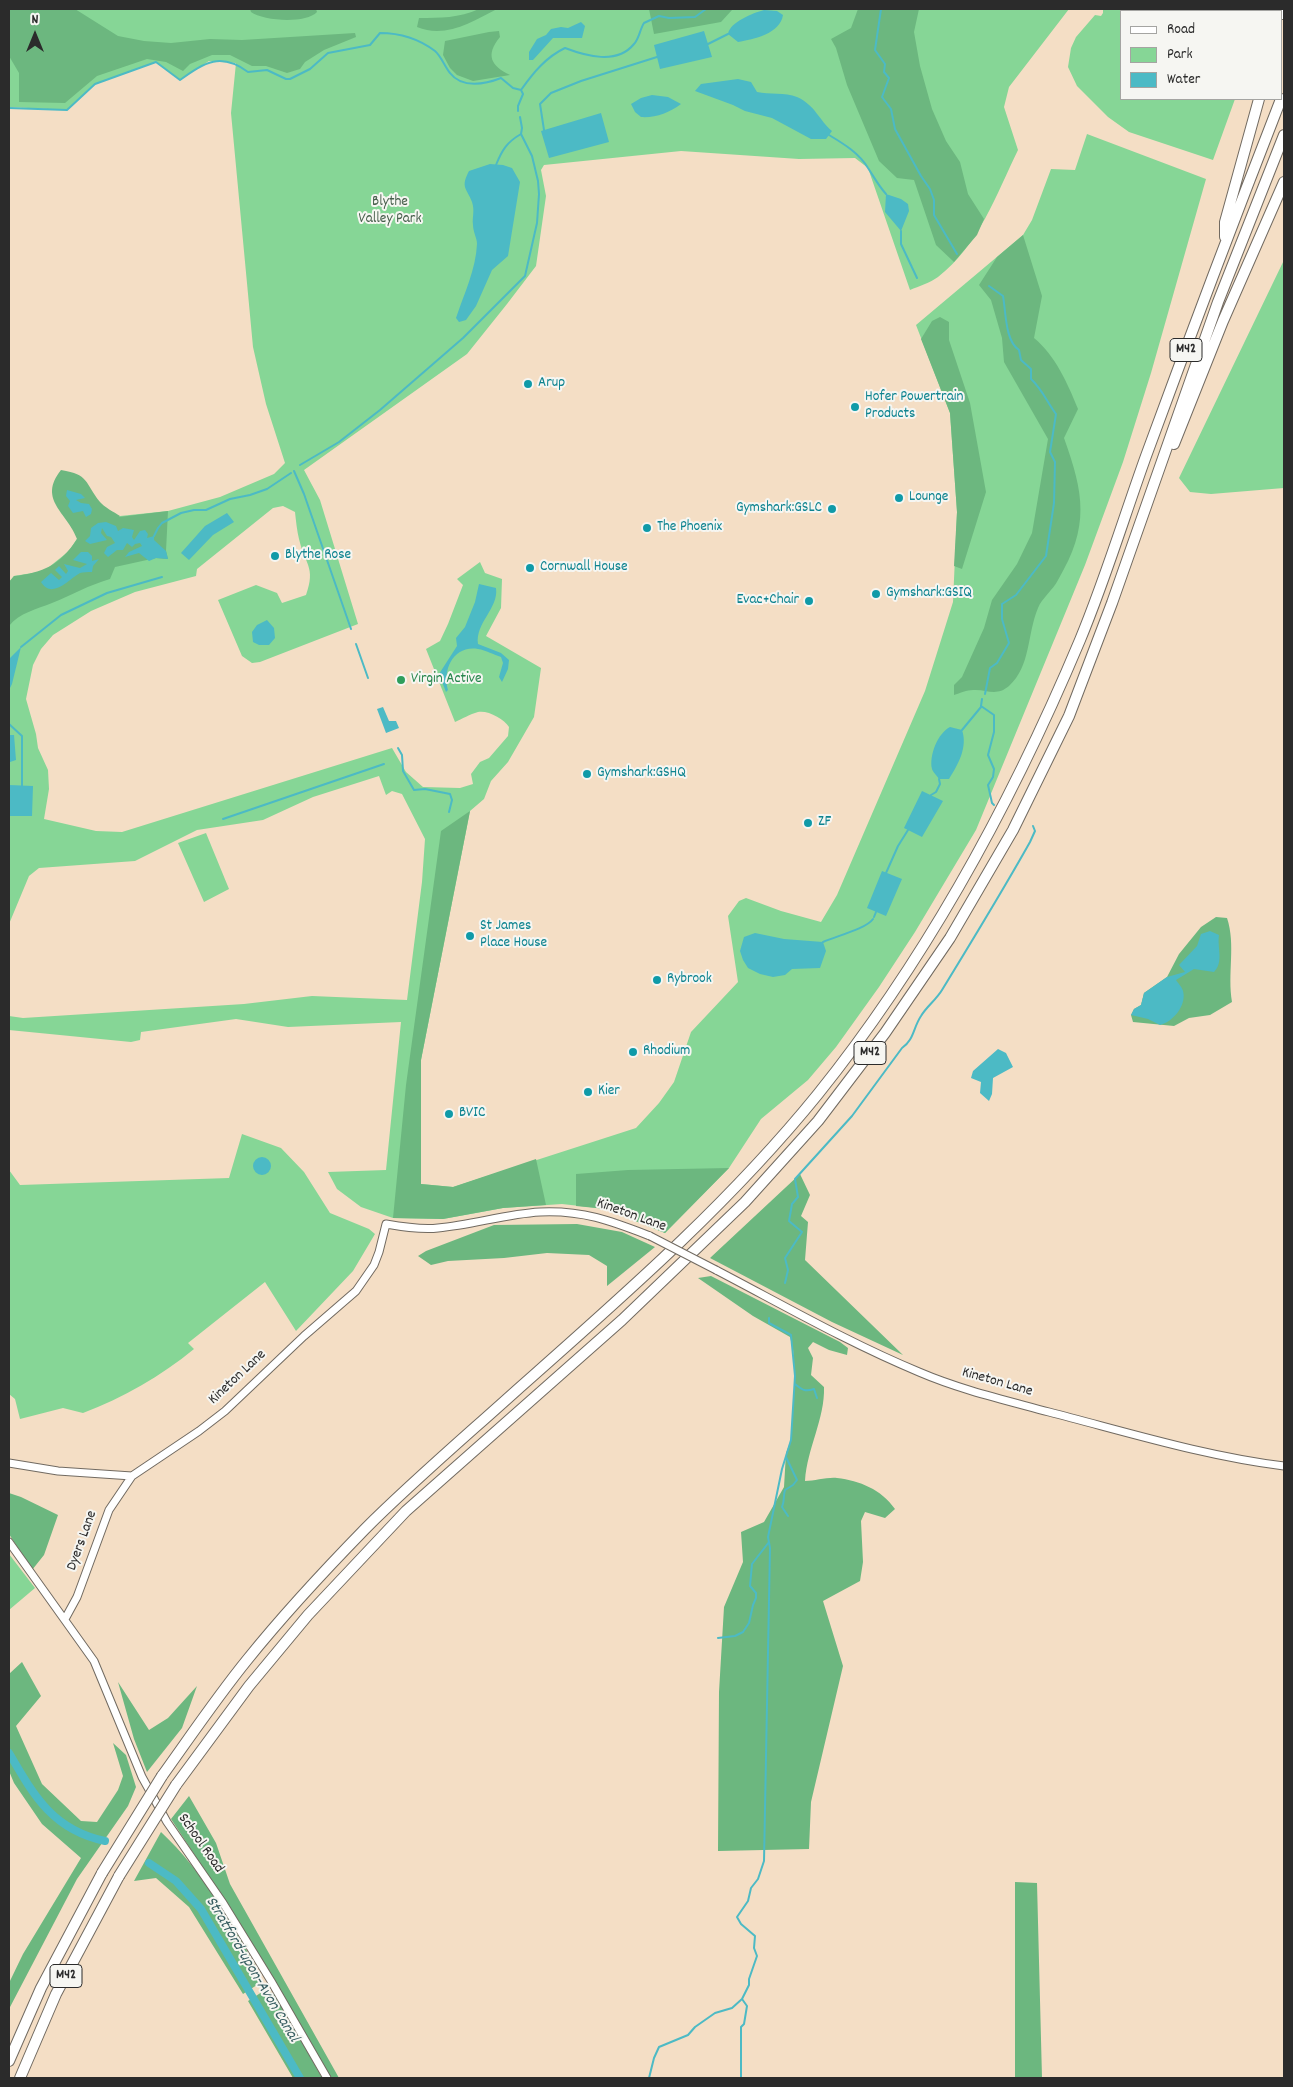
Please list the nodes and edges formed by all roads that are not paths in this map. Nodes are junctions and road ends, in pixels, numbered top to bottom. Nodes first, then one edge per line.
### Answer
1 (1259, 100) edge
2 (1280, 100) edge
3 (1284, 135) edge
4 (1284, 182) edge
5 (1225, 245) junction
6 (1146, 508) junction
7 (9, 1463) edge
8 (1284, 1466) edge
9 (132, 1476) junction
10 (9, 1542) edge
11 (65, 1619) junction
12 (9, 2060) edge
13 (20, 2078) edge
14 (327, 2078) edge

1 - 5 highway
2 - 5 highway, M42
3 - 6 highway, M42
4 - 6 highway
5 - 12 highway, M42, bridge
6 - 13 highway, M42, bridge
7 - 9 street
8 - 9 street, Kineton Lane, bridge
9 - 11 street, Dyers Lane
10 - 11 street, School Road
11 - 14 street, School Road

